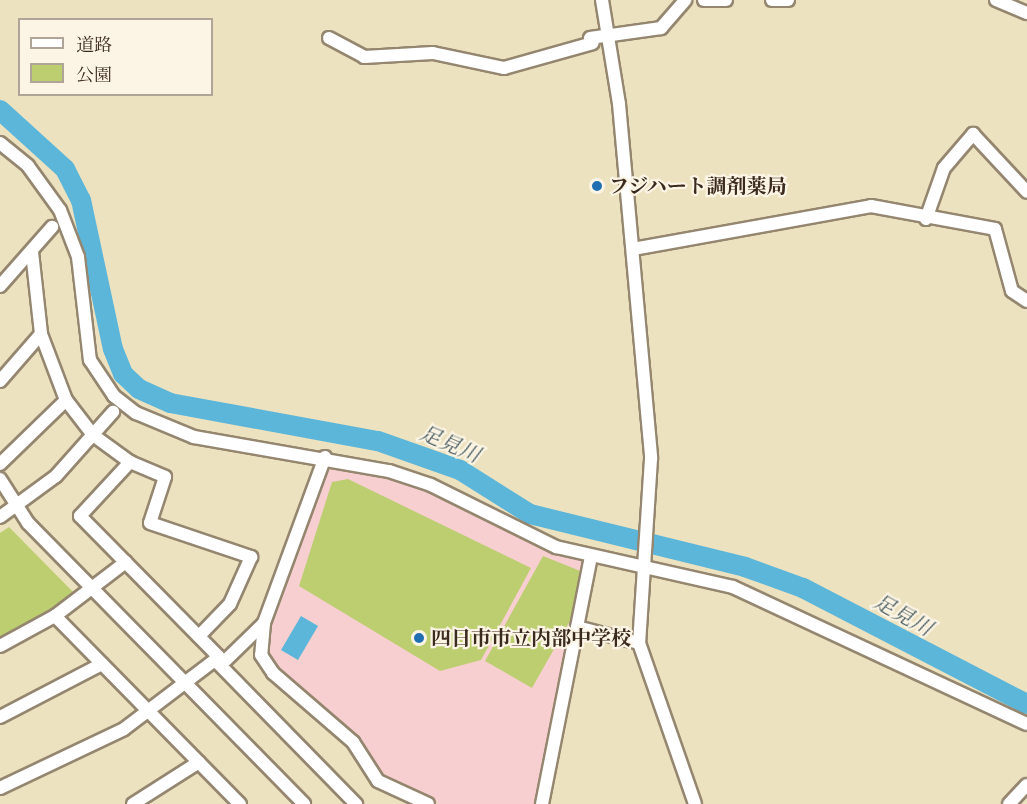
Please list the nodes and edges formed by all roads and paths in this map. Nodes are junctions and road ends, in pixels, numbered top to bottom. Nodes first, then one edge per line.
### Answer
1 (602, 0) edge
2 (685, 0) edge
3 (704, 0) edge
4 (726, 0) edge
5 (772, 0) edge
6 (788, 0) edge
7 (996, 0) edge
8 (1027, 13) edge
9 (607, 32) junction
10 (329, 38) dead end
11 (0, 143) edge
12 (1027, 192) edge
13 (926, 219) junction
14 (52, 227) dead end
15 (633, 249) junction
16 (32, 252) junction
17 (0, 286) edge
18 (1027, 302) edge
19 (41, 334) junction
20 (0, 381) edge
21 (66, 400) junction
22 (113, 412) dead end
23 (93, 435) junction
24 (325, 457) junction
25 (130, 462) junction
26 (0, 464) edge
27 (0, 479) edge
28 (15, 508) junction
29 (0, 518) edge
30 (591, 556) junction
31 (126, 562) junction
32 (646, 568) junction
33 (95, 589) junction
34 (55, 616) junction
35 (264, 623) junction
36 (577, 627) junction
37 (199, 636) junction
38 (639, 643) junction
39 (0, 646) edge
40 (220, 660) junction
41 (102, 664) junction
42 (187, 683) junction
43 (150, 712) junction
44 (0, 717) edge
45 (1027, 724) edge
46 (199, 762) junction
47 (1027, 785) edge
48 (0, 788) edge
49 (690, 789) junction
50 (412, 801) edge
51 (134, 804) edge
52 (240, 804) edge
53 (304, 804) edge
54 (356, 804) edge
55 (428, 804) edge
56 (542, 804) edge
57 (687, 804) edge
58 (695, 804) edge
59 (1009, 804) edge

1 - 9 street
2 - 9 street
3 - 4 street
5 - 6 street
7 - 8 street
9 - 10 street
9 - 15 street
11 - 24 street
12 - 13 street
13 - 15 street
13 - 18 street
14 - 16 street
15 - 32 street
16 - 17 street
16 - 19 street
19 - 20 street
19 - 21 street
21 - 23 street
21 - 26 street
22 - 23 street
23 - 25 street
23 - 28 street
24 - 30 street
24 - 35 street
25 - 31 street
25 - 37 street
27 - 28 street
28 - 29 street
28 - 33 street
30 - 32 street
30 - 36 street
31 - 33 street
31 - 37 street
32 - 38 street
32 - 45 street
33 - 34 street
33 - 42 street
34 - 39 street
34 - 41 street
35 - 40 street
35 - 50 street
36 - 38 street
36 - 56 street
37 - 40 street
38 - 49 street
40 - 42 street
40 - 54 street
41 - 43 street
41 - 44 street
42 - 43 street
42 - 53 street
43 - 46 street
43 - 48 street
46 - 51 street
46 - 52 street
47 - 59 street
49 - 57 street
49 - 58 street
50 - 55 street

